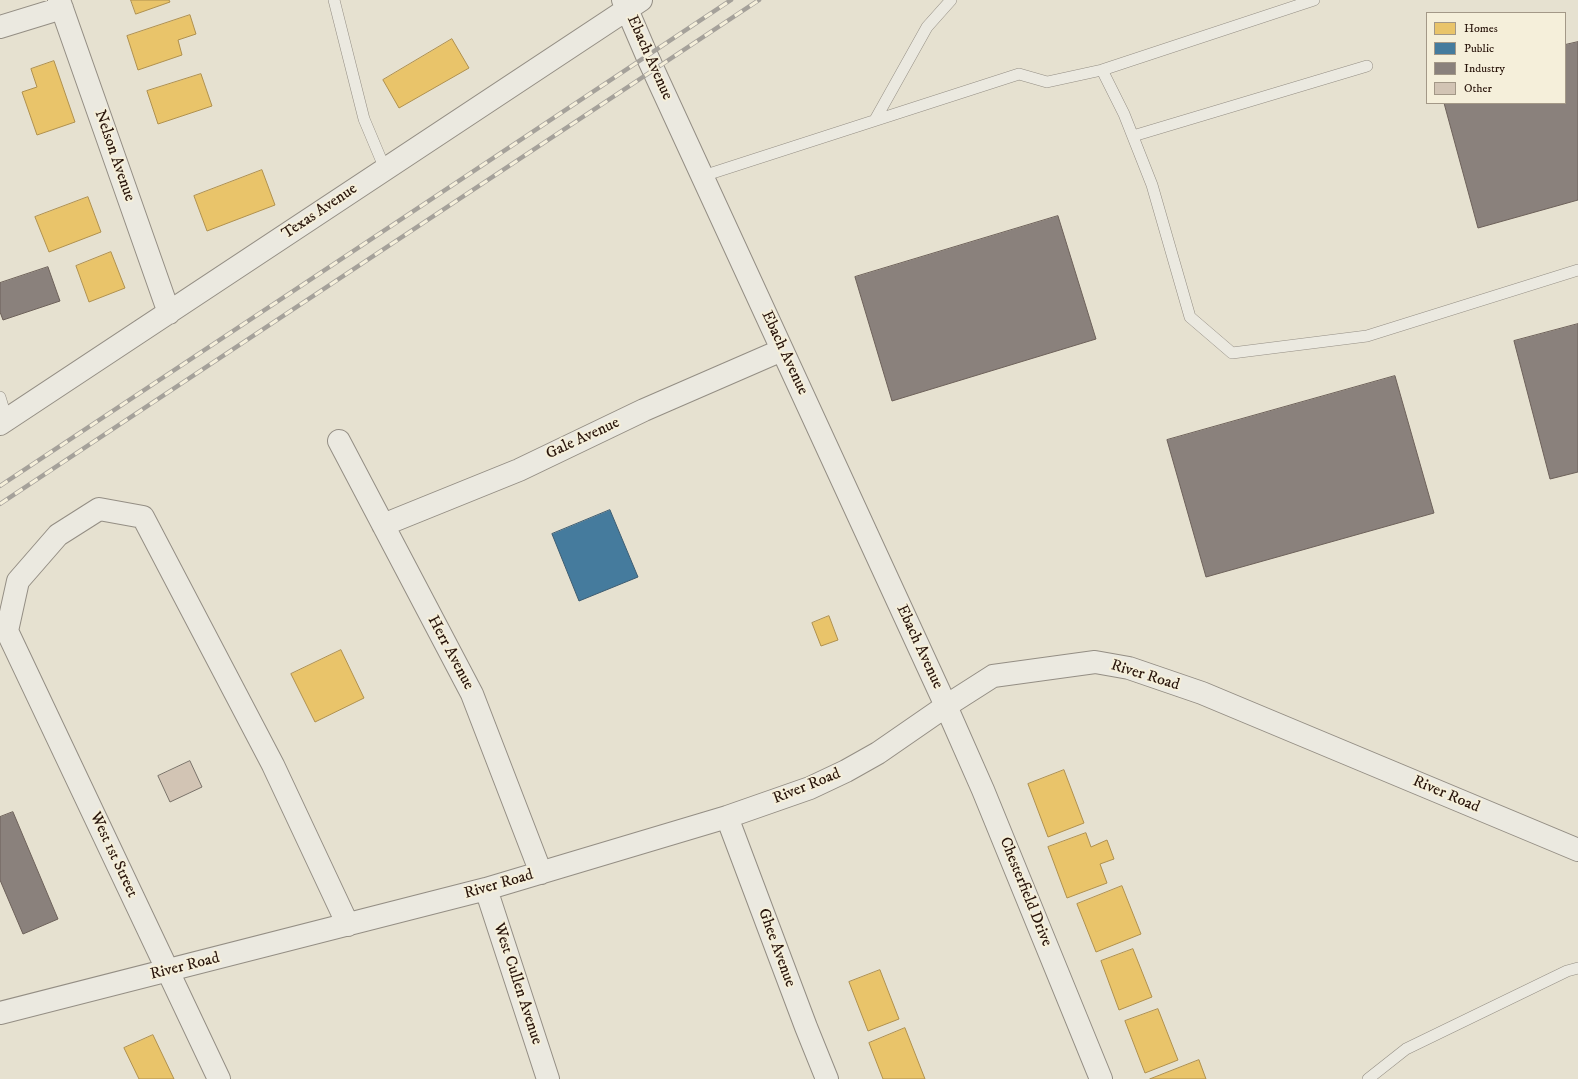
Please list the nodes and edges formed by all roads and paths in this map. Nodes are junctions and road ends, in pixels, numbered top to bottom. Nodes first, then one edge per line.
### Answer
1 (334, 0) edge
2 (951, 0) edge
3 (1314, 0) edge
4 (630, 3) edge
5 (60, 4) edge
6 (0, 27) edge
7 (1367, 66) dead end
8 (1102, 70) junction
9 (875, 120) junction
10 (1133, 136) junction
11 (385, 169) junction
12 (703, 176) junction
13 (1578, 270) edge
14 (169, 313) junction
15 (782, 350) junction
16 (0, 397) edge
17 (4, 422) edge
18 (339, 441) dead end
19 (383, 525) junction
20 (946, 706) junction
21 (727, 817) junction
22 (1578, 850) edge
23 (541, 873) junction
24 (486, 890) junction
25 (348, 925) junction
26 (1578, 968) edge
27 (169, 971) junction
28 (0, 1013) edge
29 (219, 1079) edge
30 (548, 1079) edge
31 (827, 1079) edge
32 (1101, 1079) edge
33 (1368, 1079) edge

1 - 11 lane
2 - 9 lane
3 - 8 lane
4 - 11 street, Texas Avenue
4 - 12 street, Ebach Avenue
5 - 6 street
5 - 14 street, Nelson Avenue
7 - 10 lane
8 - 9 lane
8 - 10 lane
9 - 12 lane
10 - 13 lane
11 - 14 street, Texas Avenue
12 - 15 street, Ebach Avenue
14 - 17 street, Texas Avenue
15 - 19 street, Gale Avenue
15 - 20 street, Ebach Avenue
16 - 17 lane
18 - 19 street, Herr Avenue
19 - 23 street, Herr Avenue
20 - 21 street, River Road
20 - 22 street, River Road
20 - 32 street, Chesterfield Drive
21 - 23 street, River Road
21 - 31 street, Ghee Avenue
23 - 24 street, River Road
24 - 25 street, River Road
24 - 30 street, West Cullen Avenue
25 - 27 street, River Road
25 - 27 street, West 1st Street
26 - 33 lane
27 - 28 street, River Road
27 - 29 street, West 1st Street

